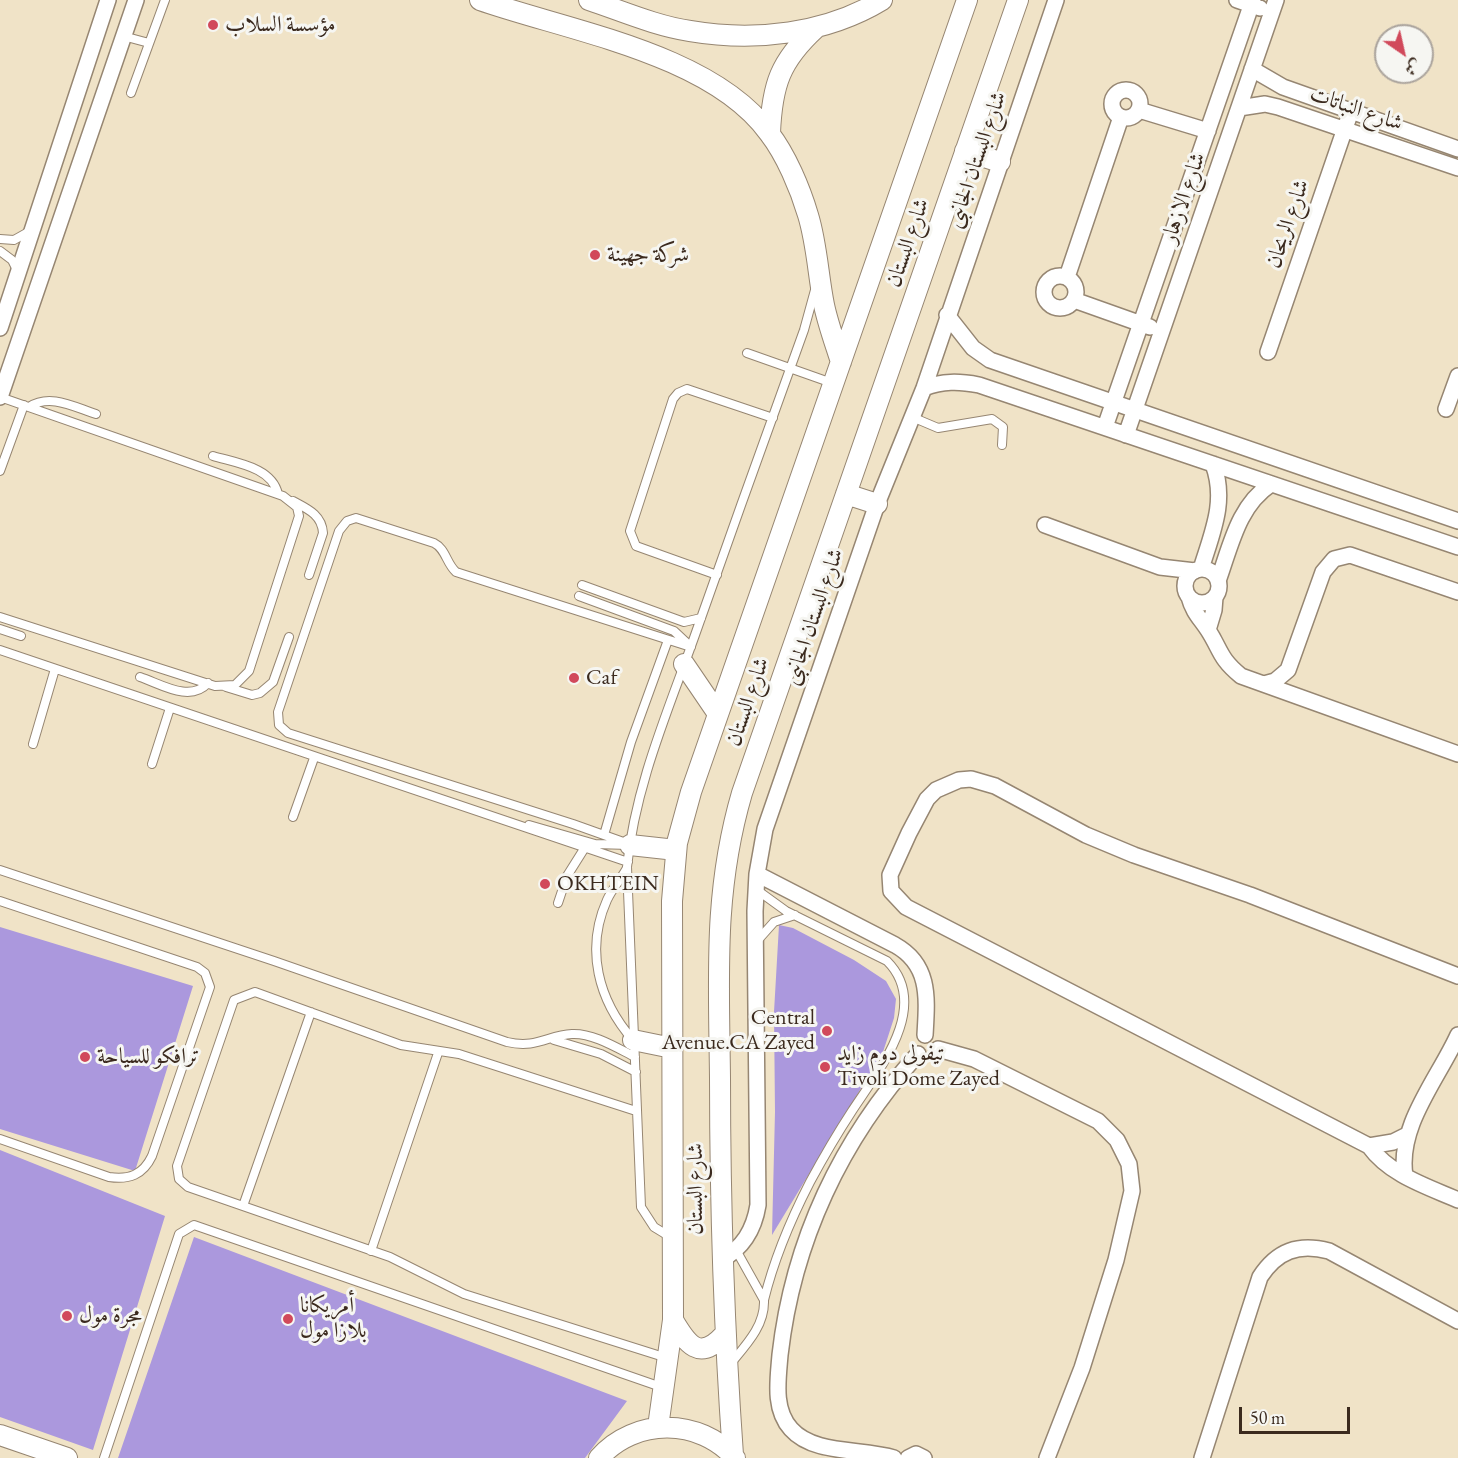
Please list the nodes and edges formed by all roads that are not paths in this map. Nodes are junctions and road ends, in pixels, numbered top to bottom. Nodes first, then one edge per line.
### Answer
1 (108, 0) edge
2 (136, 0) edge
3 (165, 0) edge
4 (480, 0) edge
5 (589, 0) edge
6 (882, 0) edge
7 (967, 0) edge
8 (1018, 0) edge
9 (1056, 0) edge
10 (1247, 2) edge
11 (516, 6) edge
12 (1274, 6) edge
13 (816, 28) junction
14 (123, 36) junction
15 (149, 43) junction
16 (1252, 69) junction
17 (131, 93) dead end
18 (1239, 108) junction
19 (1139, 110) junction
20 (1351, 111) junction
21 (1121, 117) junction
22 (1345, 129) junction
23 (1208, 131) junction
24 (770, 133) junction
25 (59, 144) junction
26 (1458, 148) edge
27 (82, 151) junction
28 (965, 151) junction
29 (1000, 162) junction
30 (1458, 168) edge
31 (32, 231) junction
32 (0, 239) edge
33 (0, 251) edge
34 (819, 268) junction
35 (18, 273) junction
36 (1067, 277) junction
37 (1074, 300) junction
38 (947, 315) junction
39 (1141, 324) junction
40 (0, 328) edge
41 (1162, 331) junction
42 (1268, 352) dead end
43 (747, 353) dead end
44 (841, 362) junction
45 (5, 365) edge
46 (791, 368) junction
47 (1458, 376) edge
48 (833, 383) junction
49 (924, 388) junction
50 (0, 397) edge
51 (1113, 403) junction
52 (27, 406) junction
53 (1446, 409) dead end
54 (1135, 410) junction
55 (96, 414) dead end
56 (912, 417) junction
57 (773, 418) junction
58 (1105, 427) junction
59 (1126, 435) junction
60 (1002, 445) dead end
61 (213, 456) dead end
62 (1213, 464) junction
63 (0, 471) edge
64 (1271, 484) junction
65 (278, 494) junction
66 (846, 494) junction
67 (291, 500) junction
68 (877, 504) junction
69 (1458, 521) edge
70 (1045, 525) dead end
71 (1458, 547) edge
72 (1160, 567) junction
73 (1198, 570) junction
74 (309, 575) dead end
75 (717, 575) junction
76 (1218, 581) junction
77 (582, 585) dead end
78 (1458, 592) edge
79 (579, 596) dead end
80 (1188, 596) junction
81 (1215, 597) junction
82 (0, 617) edge
83 (701, 618) junction
84 (0, 629) edge
85 (1208, 630) junction
86 (21, 636) dead end
87 (289, 637) dead end
88 (668, 640) junction
89 (0, 650) edge
90 (687, 656) junction
91 (55, 669) junction
92 (1288, 670) junction
93 (140, 677) dead end
94 (208, 683) junction
95 (1264, 684) junction
96 (225, 687) junction
97 (1299, 697) junction
98 (170, 708) junction
99 (718, 714) junction
100 (33, 744) dead end
101 (1458, 754) edge
102 (314, 758) junction
103 (152, 764) dead end
104 (293, 816) dead end
105 (529, 825) dead end
106 (604, 835) junction
107 (584, 849) junction
108 (676, 850) junction
109 (628, 858) junction
110 (0, 870) edge
111 (756, 881) junction
112 (0, 901) edge
113 (558, 903) dead end
114 (795, 915) junction
115 (755, 947) junction
116 (1458, 976) edge
117 (311, 1012) junction
118 (925, 1035) junction
119 (1458, 1035) edge
120 (553, 1040) junction
121 (634, 1048) junction
122 (672, 1048) junction
123 (938, 1048) junction
124 (438, 1053) junction
125 (918, 1054) junction
126 (636, 1072) junction
127 (636, 1111) junction
128 (1407, 1135) junction
129 (0, 1139) edge
130 (1369, 1146) junction
131 (1405, 1176) junction
132 (1458, 1200) edge
133 (243, 1206) junction
134 (674, 1239) junction
135 (371, 1251) junction
136 (728, 1255) junction
137 (764, 1300) junction
138 (673, 1320) junction
139 (1458, 1321) edge
140 (724, 1335) junction
141 (669, 1358) junction
142 (726, 1371) junction
143 (665, 1388) junction
144 (658, 1427) junction
145 (0, 1435) edge
146 (734, 1456) edge
147 (67, 1458) edge
148 (104, 1458) edge
149 (599, 1458) edge
150 (894, 1458) edge
151 (908, 1458) edge
152 (924, 1458) edge
153 (1047, 1458) edge
154 (1202, 1458) edge

1 - 25 street
2 - 14 street
3 - 15 lane
4 - 11 street
5 - 13 street
6 - 13 street
7 - 44 street, شارع البستان
8 - 28 street, شارع البستان
9 - 29 street, شارع البستان الجانبى
10 - 12 street
10 - 23 street, شارع الازهار
11 - 24 street
12 - 16 street, شارع الازهار
13 - 24 street
14 - 15 lane
14 - 27 street
15 - 17 lane
16 - 18 street, شارع الازهار
16 - 20 street, شارع النباتات
18 - 22 street, شارع النباتات
18 - 41 street, شارع الازهار
19 - 21 street
19 - 21 street
19 - 23 street
20 - 22 street, شارع الريحان
20 - 26 street, شارع النباتات
21 - 36 street
22 - 30 street, شارع النباتات
22 - 42 street, شارع الريحان
23 - 39 street, شارع الازهار
24 - 34 street
25 - 27 street
25 - 31 street
27 - 45 street
28 - 29 street
28 - 66 street, شارع البستان
29 - 38 street, شارع البستان الجانبى
31 - 32 lane
31 - 35 street
33 - 35 lane
34 - 44 street
34 - 46 lane
35 - 40 street
36 - 37 street
36 - 37 street
37 - 39 street
38 - 49 street, شارع البستان الجانبى
38 - 51 street
39 - 41 street
39 - 51 street, شارع الازهار
41 - 54 street, شارع الازهار
43 - 46 lane
44 - 48 street, شارع البستان
45 - 50 street
46 - 48 lane
46 - 57 lane
47 - 53 street
48 - 99 street, شارع البستان
49 - 56 street, شارع البستان الجانبى
49 - 58 street
50 - 52 lane
51 - 54 street
51 - 58 street, شارع الازهار
52 - 55 lane
52 - 63 lane
52 - 65 lane
54 - 59 street, شارع الازهار
54 - 69 street
56 - 60 lane
56 - 68 street, شارع البستان الجانبى
57 - 75 lane
57 - 75 lane
58 - 59 street
59 - 62 street
61 - 65 lane
62 - 64 street
62 - 73 street
64 - 71 street
64 - 76 street
65 - 67 lane
66 - 68 street
66 - 136 street, شارع البستان
67 - 74 lane
67 - 96 lane
68 - 111 street, شارع البستان الجانبى
70 - 72 street
72 - 73 street
72 - 80 street
73 - 76 street
73 - 80 street
75 - 83 lane
76 - 81 street
77 - 83 lane
78 - 92 street
79 - 90 lane
80 - 81 street
80 - 85 street
81 - 85 street
82 - 94 lane
83 - 90 lane
84 - 86 lane
85 - 95 street
87 - 96 lane
88 - 90 lane
88 - 106 lane
88 - 106 lane
89 - 91 lane
90 - 99 street
90 - 109 lane
91 - 98 lane
91 - 100 lane
92 - 95 street
92 - 97 street
93 - 94 lane
94 - 96 lane
95 - 97 street
97 - 101 street
98 - 102 lane
98 - 103 lane
99 - 108 street, شارع البستان
102 - 104 lane
102 - 107 lane
105 - 109 lane
106 - 109 lane
107 - 109 lane
107 - 113 lane
108 - 109 street
108 - 122 street, شارع البستان
109 - 121 lane
109 - 121 lane
110 - 120 lane
111 - 114 lane
111 - 115 street, شارع البستان الجانبى
111 - 118 street
112 - 129 lane
114 - 115 lane
114 - 137 lane
115 - 136 street, شارع البستان الجانبى
116 - 130 street
117 - 124 lane
117 - 133 lane
117 - 133 lane
118 - 123 street
118 - 125 street
119 - 128 street
120 - 121 lane
120 - 126 lane
121 - 122 street
121 - 126 lane
122 - 134 street, شارع البستان
123 - 125 street
123 - 153 street
124 - 127 lane
124 - 135 lane
125 - 150 street
126 - 127 lane
127 - 134 lane
128 - 130 street
128 - 131 street
130 - 131 street
131 - 132 street
133 - 135 lane
134 - 138 street, شارع البستان
135 - 141 lane
136 - 137 lane
136 - 140 street, شارع البستان
137 - 142 lane
138 - 140 street
138 - 141 street, شارع البستان
139 - 154 street
140 - 142 street, شارع البستان
141 - 143 street, شارع البستان
142 - 146 street, شارع البستان
143 - 144 street, شارع البستان
143 - 148 lane
144 - 146 street
144 - 149 street
145 - 147 street
151 - 152 street

